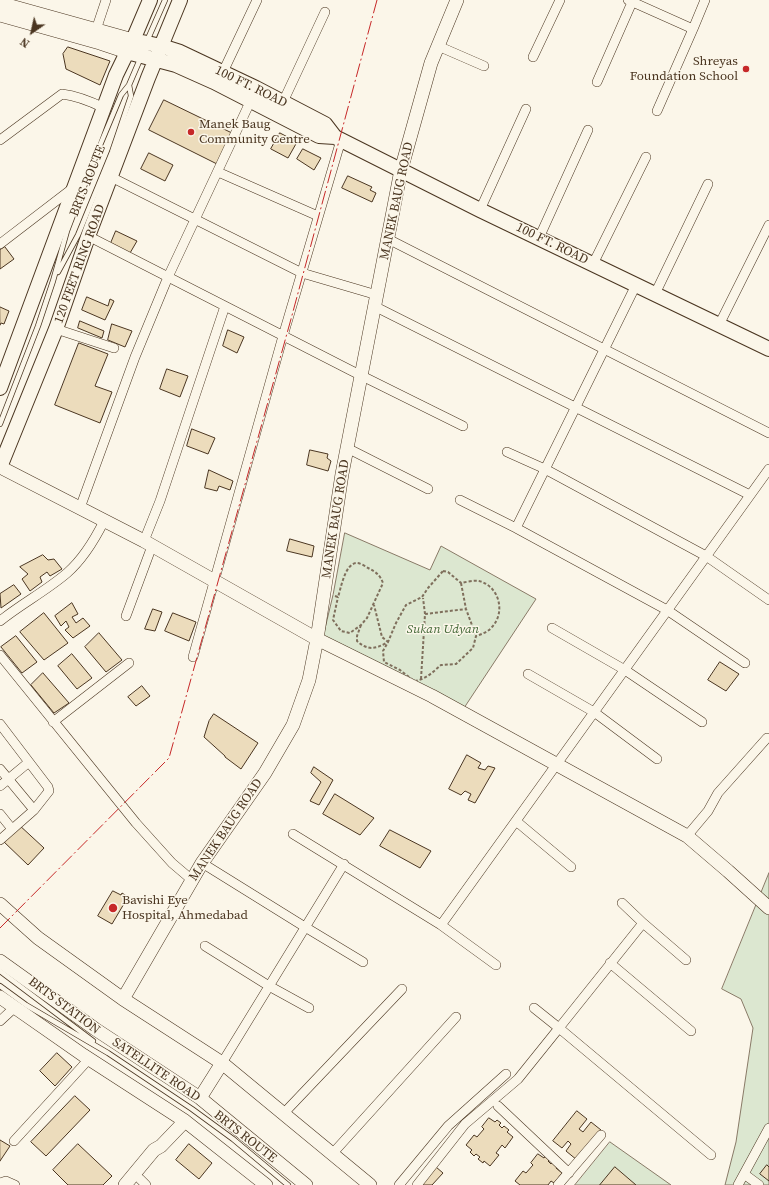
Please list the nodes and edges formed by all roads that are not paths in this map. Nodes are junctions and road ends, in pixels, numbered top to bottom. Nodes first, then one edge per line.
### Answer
1 (106, 0) edge
2 (150, 0) edge
3 (165, 0) edge
4 (180, 0) edge
5 (257, 0) edge
6 (457, 0) edge
7 (560, 0) edge
8 (705, 0) edge
9 (631, 1) edge
10 (0, 3) edge
11 (325, 12) dead end
12 (0, 15) edge
13 (693, 28) junction
14 (96, 30) junction
15 (438, 46) junction
16 (137, 48) junction
17 (158, 53) junction
18 (534, 57) dead end
19 (484, 66) dead end
20 (223, 72) junction
21 (596, 82) dead end
22 (129, 85) junction
23 (251, 100) junction
24 (284, 102) junction
25 (104, 108) junction
26 (526, 109) dead end
27 (656, 111) dead end
28 (588, 130) dead end
29 (338, 139) junction
30 (0, 140) edge
31 (646, 157) dead end
32 (401, 170) junction
33 (218, 172) junction
34 (111, 177) junction
35 (708, 184) dead end
36 (74, 187) junction
37 (480, 210) junction
38 (318, 216) junction
39 (195, 220) junction
40 (769, 225) edge
41 (88, 236) junction
42 (539, 238) junction
43 (388, 239) junction
44 (0, 244) edge
45 (593, 264) junction
46 (302, 273) junction
47 (168, 277) junction
48 (53, 281) junction
49 (636, 285) junction
50 (655, 294) junction
51 (376, 300) junction
52 (225, 306) junction
53 (719, 325) junction
54 (56, 330) junction
55 (283, 336) junction
56 (114, 348) dead end
57 (604, 349) junction
58 (769, 349) edge
59 (360, 375) junction
60 (0, 388) edge
61 (576, 407) junction
62 (0, 424) edge
63 (463, 426) dead end
64 (769, 433) edge
65 (348, 448) junction
66 (508, 452) dead end
67 (0, 467) edge
68 (769, 469) edge
69 (545, 470) junction
70 (428, 488) dead end
71 (750, 495) junction
72 (460, 500) dead end
73 (80, 508) junction
74 (104, 521) junction
75 (516, 528) junction
76 (148, 544) junction
77 (706, 556) junction
78 (215, 581) junction
79 (769, 600) edge
80 (667, 610) junction
81 (126, 616) dead end
82 (0, 621) edge
83 (552, 628) dead end
84 (317, 639) junction
85 (0, 655) edge
86 (192, 657) dead end
87 (129, 663) dead end
88 (745, 663) dead end
89 (625, 670) junction
90 (528, 674) dead end
91 (594, 712) junction
92 (53, 722) junction
93 (702, 722) dead end
94 (0, 724) edge
95 (4, 736) edge
96 (767, 738) dead end
97 (657, 759) dead end
98 (29, 762) junction
99 (557, 765) junction
100 (0, 769) edge
101 (9, 779) junction
102 (0, 786) edge
103 (34, 810) junction
104 (0, 814) edge
105 (516, 821) junction
106 (12, 829) junction
107 (293, 834) dead end
108 (687, 836) junction
109 (0, 840) edge
110 (202, 863) junction
111 (344, 864) junction
112 (571, 867) dead end
113 (192, 880) junction
114 (0, 904) edge
115 (622, 904) dead end
116 (769, 908) edge
117 (643, 923) junction
118 (441, 925) junction
119 (305, 928) junction
120 (205, 946) dead end
121 (686, 960) dead end
122 (0, 961) edge
123 (363, 962) dead end
124 (610, 963) junction
125 (496, 965) dead end
126 (0, 971) edge
127 (0, 986) edge
128 (270, 986) junction
129 (402, 989) dead end
130 (0, 997) edge
131 (123, 999) junction
132 (14, 1008) junction
133 (309, 1008) dead end
134 (534, 1008) dead end
135 (456, 1017) dead end
136 (0, 1021) edge
137 (559, 1028) junction
138 (691, 1031) dead end
139 (108, 1053) junction
140 (89, 1059) junction
141 (222, 1063) junction
142 (506, 1074) dead end
143 (200, 1098) junction
144 (498, 1106) dead end
145 (284, 1113) junction
146 (185, 1121) junction
147 (769, 1128) edge
148 (601, 1135) dead end
149 (14, 1141) dead end
150 (161, 1146) junction
151 (332, 1153) junction
152 (711, 1155) dead end
153 (569, 1173) junction
154 (744, 1174) junction
155 (0, 1182) edge
156 (140, 1183) edge
157 (15, 1185) edge
158 (126, 1185) edge
159 (266, 1185) edge
160 (288, 1185) edge
161 (306, 1185) edge
162 (370, 1185) edge
163 (399, 1185) edge
164 (417, 1185) edge
165 (558, 1185) edge
166 (738, 1185) edge
167 (759, 1185) edge

1 - 14 street
2 - 16 main road
3 - 16 lane, BRTS ROUTE
4 - 17 main road, 120 FEET RING ROAD
5 - 20 street
6 - 15 street, MANEK BAUG ROAD
7 - 18 street
8 - 13 street
9 - 13 street
9 - 21 street
10 - 14 street
11 - 24 street
12 - 16 street
13 - 27 street
14 - 16 street
15 - 19 street
15 - 32 street, MANEK BAUG ROAD
16 - 17 main road
16 - 22 lane, BRTS ROUTE
16 - 25 main road
17 - 20 main road, 100 FT. ROAD
17 - 23 main road, 100 FT. ROAD
17 - 34 main road, 120 FEET RING ROAD
20 - 24 main road, 100 FT. ROAD
22 - 48 lane, BRTS ROUTE
22 - 48 lane, BRTS ROUTE
23 - 29 main road, 100 FT. ROAD
23 - 33 street
24 - 29 main road, 100 FT. ROAD
25 - 30 street
25 - 36 main road
26 - 37 street
28 - 42 street
29 - 32 main road, 100 FT. ROAD
29 - 38 street
31 - 45 street
32 - 37 main road, 100 FT. ROAD
32 - 43 street, MANEK BAUG ROAD
33 - 38 street
33 - 39 street
34 - 39 street
34 - 41 main road, 120 FEET RING ROAD
35 - 50 street
36 - 44 street
36 - 60 main road
37 - 42 main road, 100 FT. ROAD
38 - 46 street
39 - 46 street
39 - 47 street
40 - 53 street
41 - 47 street
41 - 54 main road, 120 FEET RING ROAD
42 - 45 main road, 100 FT. ROAD
43 - 51 street, MANEK BAUG ROAD
43 - 57 street
45 - 49 main road, 100 FT. ROAD
46 - 51 street
46 - 55 street
47 - 52 street
47 - 73 street
48 - 62 lane, BRTS ROUTE
49 - 50 main road, 100 FT. ROAD
49 - 57 street
50 - 53 main road, 100 FT. ROAD
51 - 59 street, MANEK BAUG ROAD
51 - 61 street
52 - 55 street
52 - 76 street
53 - 58 main road, 100 FT. ROAD
54 - 56 street
54 - 67 main road, 120 FEET RING ROAD
55 - 59 street
55 - 78 street
57 - 61 street
57 - 64 street
59 - 63 street
59 - 65 street, MANEK BAUG ROAD
61 - 69 street
61 - 71 street
65 - 70 street
65 - 84 street, MANEK BAUG ROAD
66 - 69 street
67 - 73 street
68 - 71 street
69 - 75 street
69 - 77 street
71 - 77 street
72 - 75 street
73 - 74 street
74 - 76 street
74 - 82 street
75 - 80 street
76 - 78 street
76 - 81 street
77 - 79 street
77 - 80 street
78 - 84 street
78 - 86 street
80 - 88 street
80 - 89 street
83 - 89 street
84 - 99 street
84 - 110 street, MANEK BAUG ROAD
85 - 92 street
87 - 92 street
89 - 91 street
89 - 93 street
90 - 91 street
91 - 97 street
91 - 99 street
92 - 113 street
94 - 95 street
95 - 98 street
96 - 108 street
98 - 101 street
98 - 103 street
99 - 105 street
99 - 108 street
100 - 101 street
101 - 102 street
101 - 103 street
103 - 106 street
104 - 106 street
105 - 112 street
105 - 118 street
106 - 109 street
107 - 111 street
108 - 116 street
110 - 113 street, MANEK BAUG ROAD
110 - 119 street
111 - 118 street
111 - 119 street
113 - 131 street, MANEK BAUG ROAD
114 - 131 street
115 - 117 street
117 - 121 street
117 - 124 street
118 - 125 street
119 - 123 street
119 - 128 street
120 - 128 street
122 - 143 street, SATELLITE ROAD
124 - 137 street
124 - 138 street
126 - 139 lane, BRTS STATION
127 - 139 lane, BRTS STATION
128 - 133 street
128 - 141 street
129 - 145 street
130 - 132 street, SATELLITE ROAD
131 - 141 street
132 - 136 street
132 - 140 street, SATELLITE ROAD
134 - 137 street
135 - 151 street
137 - 152 street
137 - 164 street
139 - 160 lane, BRTS ROUTE
140 - 146 street, SATELLITE ROAD
140 - 149 street
141 - 143 street
141 - 145 street
142 - 163 street
143 - 161 street, SATELLITE ROAD
144 - 153 street
145 - 151 street
146 - 150 street
146 - 159 street, SATELLITE ROAD
147 - 154 street
148 - 153 street
150 - 156 street
150 - 158 street
151 - 162 street
153 - 165 street
154 - 166 street
154 - 167 street
155 - 157 street

